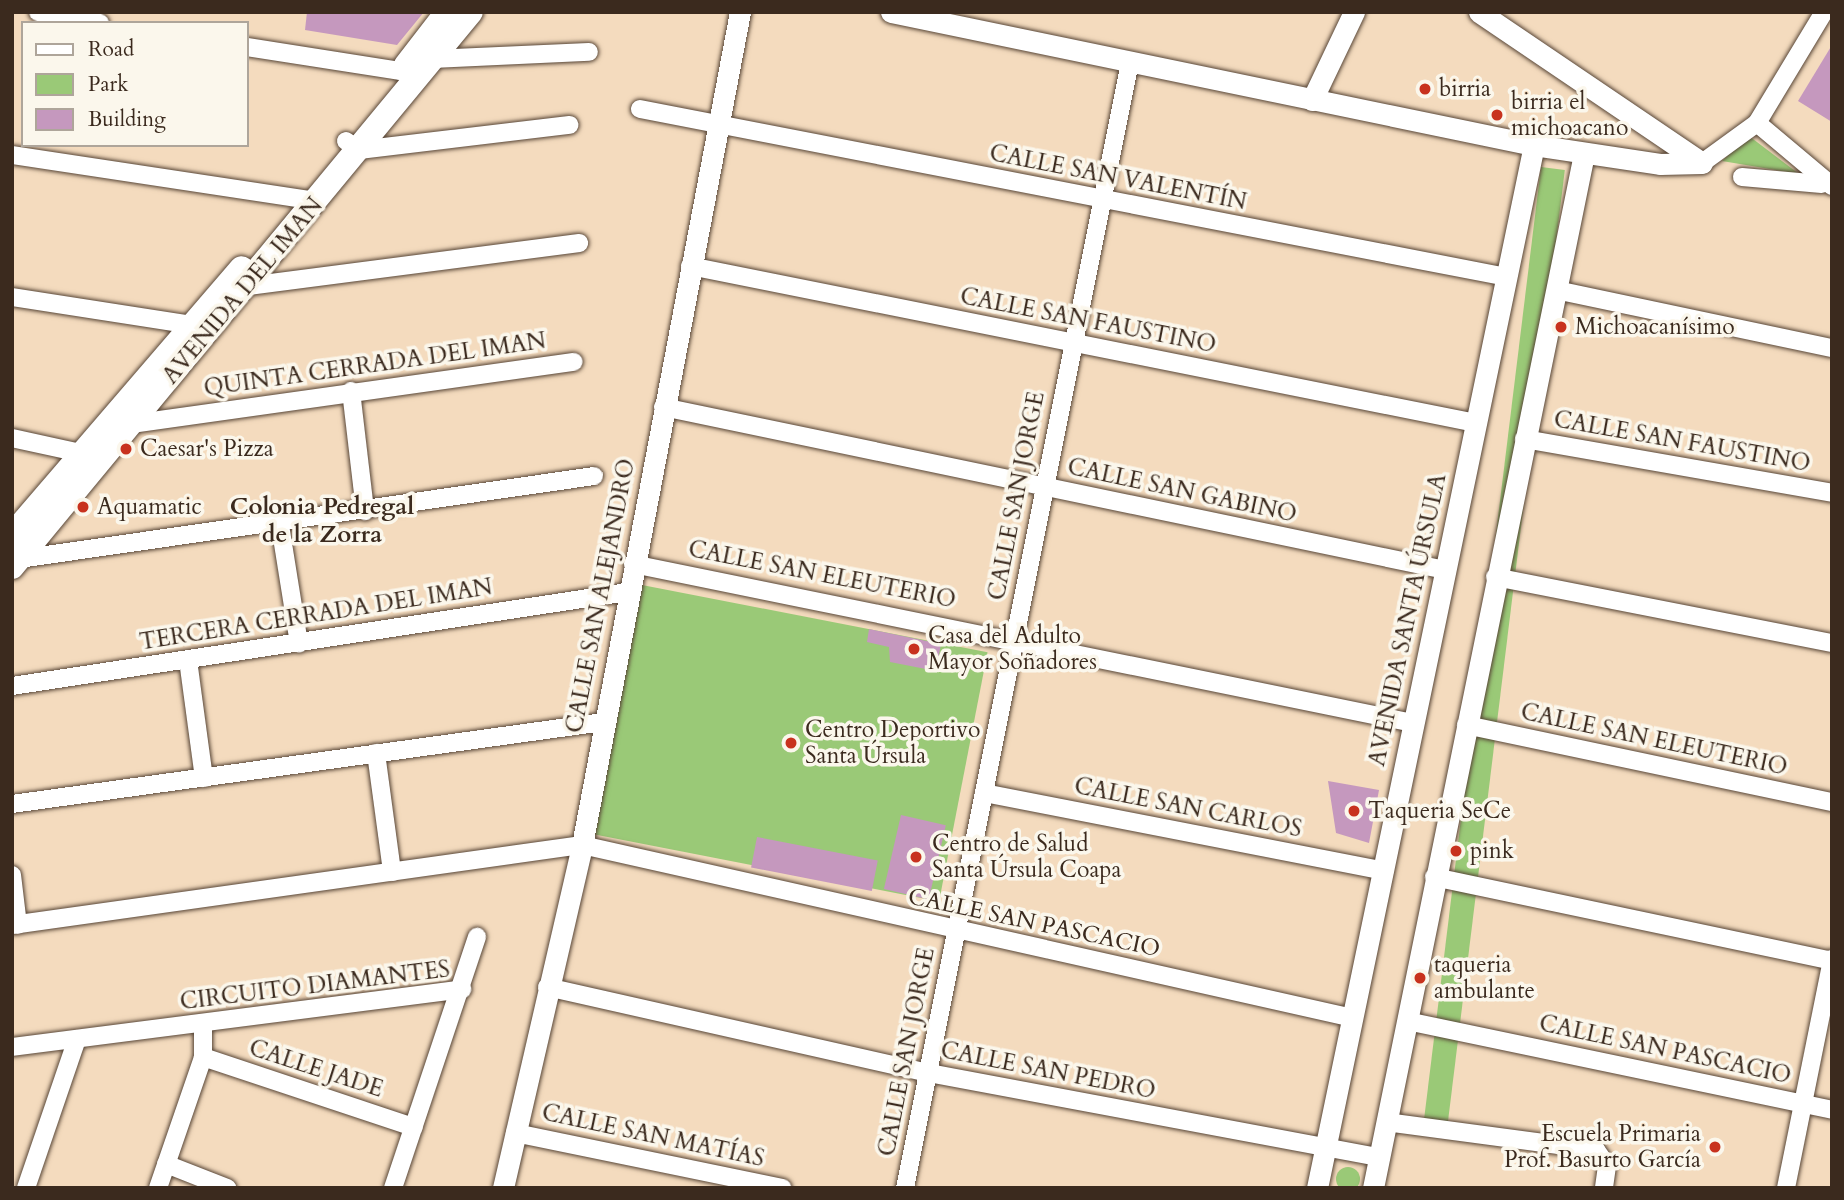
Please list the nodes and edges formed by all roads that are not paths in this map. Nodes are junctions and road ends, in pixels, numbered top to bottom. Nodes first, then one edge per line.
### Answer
1 (38, 12) edge
2 (447, 12) edge
3 (471, 12) edge
4 (740, 12) edge
5 (891, 12) edge
6 (1354, 12) edge
7 (1479, 12) edge
8 (1824, 12) edge
9 (89, 21) edge
10 (248, 47) edge
11 (589, 52) dead end
12 (432, 59) junction
13 (1130, 62) junction
14 (401, 71) junction
15 (1312, 100) junction
16 (640, 109) dead end
17 (1757, 123) junction
18 (570, 125) dead end
19 (720, 126) junction
20 (1534, 145) junction
21 (353, 146) junction
22 (1584, 154) junction
23 (12, 155) edge
24 (1702, 163) junction
25 (1742, 177) dead end
26 (1827, 185) edge
27 (308, 200) junction
28 (1101, 200) junction
29 (579, 243) dead end
30 (690, 266) junction
31 (1507, 277) junction
32 (242, 281) junction
33 (1556, 290) junction
34 (12, 298) edge
35 (203, 327) junction
36 (1071, 344) junction
37 (1832, 348) edge
38 (574, 362) dead end
39 (351, 391) junction
40 (663, 407) junction
41 (1476, 423) junction
42 (131, 424) junction
43 (100, 429) junction
44 (12, 438) edge
45 (1524, 439) junction
46 (92, 456) junction
47 (594, 476) dead end
48 (1044, 487) junction
49 (1832, 494) edge
50 (365, 511) junction
51 (280, 524) junction
52 (12, 535) edge
53 (13, 563) edge
54 (633, 564) junction
55 (1445, 570) junction
56 (1495, 577) junction
57 (628, 592) junction
58 (1014, 637) junction
59 (299, 643) junction
60 (1832, 643) edge
61 (188, 660) junction
62 (12, 686) edge
63 (604, 722) junction
64 (1413, 723) junction
65 (1466, 726) junction
66 (376, 753) junction
67 (204, 778) junction
68 (984, 793) junction
69 (1832, 802) edge
70 (12, 804) edge
71 (582, 845) junction
72 (1384, 871) junction
73 (392, 872) junction
74 (12, 875) edge
75 (1434, 877) junction
76 (15, 925) edge
77 (955, 931) junction
78 (477, 937) dead end
79 (1832, 961) edge
80 (547, 987) junction
81 (462, 989) junction
82 (1353, 1017) junction
83 (1407, 1021) junction
84 (203, 1023) junction
85 (77, 1039) junction
86 (12, 1047) edge
87 (203, 1057) junction
88 (929, 1073) junction
89 (1803, 1104) junction
90 (1832, 1110) edge
91 (1386, 1122) junction
92 (414, 1127) junction
93 (515, 1133) junction
94 (1326, 1149) junction
95 (1378, 1157) junction
96 (166, 1164) junction
97 (26, 1188) edge
98 (158, 1188) edge
99 (228, 1188) edge
100 (393, 1188) edge
101 (503, 1188) edge
102 (782, 1188) edge
103 (905, 1188) edge
104 (1317, 1188) edge
105 (1373, 1188) edge
106 (1604, 1188) edge
107 (1786, 1188) edge

1 - 9 street
2 - 14 main road, AVENIDA DEL IMAN
3 - 12 main road, AVENIDA DEL IMAN
4 - 19 street, CALLE SAN ALEJANDRO
5 - 13 street
6 - 15 street
7 - 24 street
8 - 17 street
10 - 14 street
11 - 12 street
12 - 14 street
12 - 21 main road, AVENIDA DEL IMAN
13 - 15 street
13 - 28 street, CALLE SAN JORGE
14 - 21 main road, AVENIDA DEL IMAN
15 - 20 street
16 - 19 street, CALLE SAN VALENTÍN
17 - 24 street
17 - 26 street
18 - 21 street
19 - 28 street, CALLE SAN VALENTÍN
19 - 30 street, CALLE SAN ALEJANDRO
20 - 22 street
20 - 31 street, AVENIDA SANTA ÚRSULA
21 - 27 main road, AVENIDA DEL IMAN
22 - 24 street
22 - 33 street
23 - 27 street
25 - 26 street
27 - 32 main road, AVENIDA DEL IMAN
28 - 31 street, CALLE SAN VALENTÍN
28 - 36 street, CALLE SAN JORGE
29 - 32 street
30 - 36 street, CALLE SAN FAUSTINO
30 - 40 street, CALLE SAN ALEJANDRO
31 - 41 street, AVENIDA SANTA ÚRSULA
32 - 35 main road, AVENIDA DEL IMAN
33 - 37 street
33 - 45 street
34 - 35 street
35 - 42 main road, AVENIDA DEL IMAN
35 - 43 main road, AVENIDA DEL IMAN
36 - 41 street, CALLE SAN FAUSTINO
36 - 48 street, CALLE SAN JORGE
38 - 39 street, QUINTA CERRADA DEL IMAN
39 - 42 street, QUINTA CERRADA DEL IMAN
39 - 50 street
40 - 48 street, CALLE SAN GABINO
40 - 54 street, CALLE SAN ALEJANDRO
41 - 55 street, AVENIDA SANTA ÚRSULA
42 - 43 street, QUINTA CERRADA DEL IMAN
42 - 46 main road, AVENIDA DEL IMAN
43 - 46 main road, AVENIDA DEL IMAN
44 - 46 street
45 - 49 street, CALLE SAN FAUSTINO
45 - 56 street
46 - 52 main road, AVENIDA DEL IMAN
46 - 53 main road, AVENIDA DEL IMAN
47 - 50 street
48 - 55 street, CALLE SAN GABINO
48 - 58 street, CALLE SAN JORGE
50 - 51 street
51 - 53 street
51 - 59 street
54 - 57 street, CALLE SAN ALEJANDRO
54 - 58 street, CALLE SAN ELEUTERIO
55 - 64 street, AVENIDA SANTA ÚRSULA
56 - 60 street
56 - 65 street
57 - 59 street, TERCERA CERRADA DEL IMAN
57 - 63 street, CALLE SAN ALEJANDRO
58 - 64 street, CALLE SAN ELEUTERIO
58 - 68 street, CALLE SAN JORGE
59 - 61 street, TERCERA CERRADA DEL IMAN
61 - 62 street, TERCERA CERRADA DEL IMAN
61 - 67 street
63 - 66 street
63 - 71 street, CALLE SAN ALEJANDRO
64 - 72 street, AVENIDA SANTA ÚRSULA
65 - 69 street, CALLE SAN ELEUTERIO
65 - 75 street
66 - 67 street
66 - 73 street
67 - 70 street
68 - 72 street, CALLE SAN CARLOS
68 - 77 street, CALLE SAN JORGE
71 - 73 street
71 - 77 street, CALLE SAN PASCACIO
71 - 80 street, CALLE SAN ALEJANDRO
72 - 82 street, AVENIDA SANTA ÚRSULA
73 - 76 street
74 - 76 street
75 - 79 street
75 - 83 street
77 - 82 street, CALLE SAN PASCACIO
77 - 88 street, CALLE SAN JORGE
78 - 81 street
79 - 89 street
80 - 88 street, CALLE SAN PEDRO
80 - 93 street, CALLE SAN ALEJANDRO
81 - 84 street, CIRCUITO DIAMANTES
81 - 92 street, CIRCUITO DIAMANTES
82 - 94 street, AVENIDA SANTA ÚRSULA
83 - 89 street, CALLE SAN PASCACIO
83 - 91 street
84 - 85 street, CIRCUITO DIAMANTES
84 - 87 street
85 - 86 street, CIRCUITO DIAMANTES
85 - 97 street
87 - 92 street, CALLE JADE
87 - 96 street
88 - 94 street, CALLE SAN PEDRO
88 - 103 street, CALLE SAN JORGE
89 - 90 street, CALLE SAN PASCACIO
89 - 107 street
91 - 95 street
91 - 106 street
92 - 100 street, CIRCUITO DIAMANTES
93 - 101 street, CALLE SAN ALEJANDRO
93 - 102 street, CALLE SAN MATÍAS
94 - 95 street, CALLE SAN PEDRO
94 - 104 street, AVENIDA SANTA ÚRSULA
95 - 105 street
96 - 98 street
96 - 99 street

